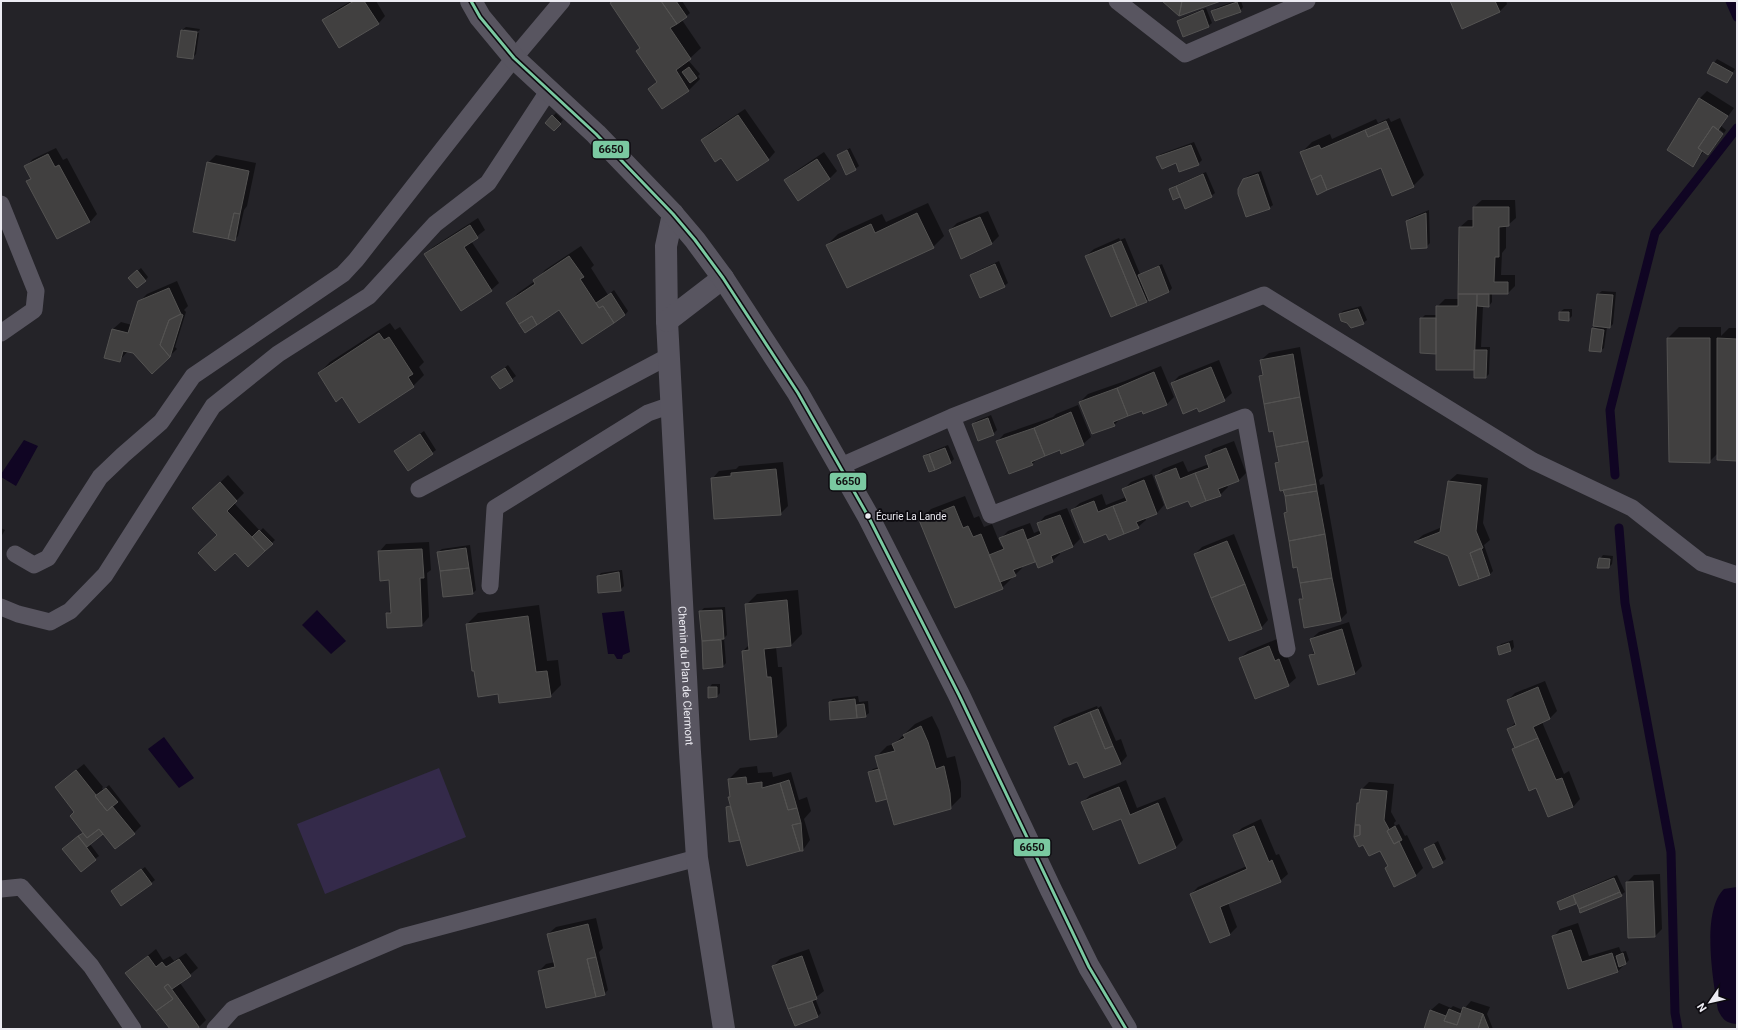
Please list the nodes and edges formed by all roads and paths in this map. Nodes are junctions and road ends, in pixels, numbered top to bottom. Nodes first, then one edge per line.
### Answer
1 (471, 1) edge
2 (562, 1) edge
3 (1117, 1) edge
4 (1307, 1) edge
5 (514, 58) junction
6 (549, 90) junction
7 (1, 204) edge
8 (673, 214) junction
9 (723, 278) junction
10 (667, 321) junction
11 (1, 333) edge
12 (669, 356) junction
13 (671, 405) junction
14 (952, 417) junction
15 (841, 466) junction
16 (419, 489) dead end
17 (15, 554) dead end
18 (1737, 575) edge
19 (490, 586) dead end
20 (2, 612) edge
21 (1287, 648) dead end
22 (697, 858) junction
23 (1, 889) edge
24 (133, 1029) edge
25 (215, 1029) edge
26 (724, 1029) edge
27 (1126, 1029) edge

1 - 5 street
2 - 5 lane
3 - 4 lane
5 - 6 street
5 - 17 lane
6 - 8 street
6 - 20 lane
7 - 11 lane
8 - 9 street
8 - 10 street, Chemin du Plan de Clermont
9 - 10 street
9 - 15 street
10 - 12 street, Chemin du Plan de Clermont
12 - 13 street, Chemin du Plan de Clermont
12 - 16 lane
13 - 19 lane
13 - 22 street, Chemin du Plan de Clermont
14 - 15 lane
14 - 18 lane
14 - 21 lane
15 - 27 street
22 - 25 lane
22 - 26 street, Chemin du Plan de Clermont
23 - 24 lane

